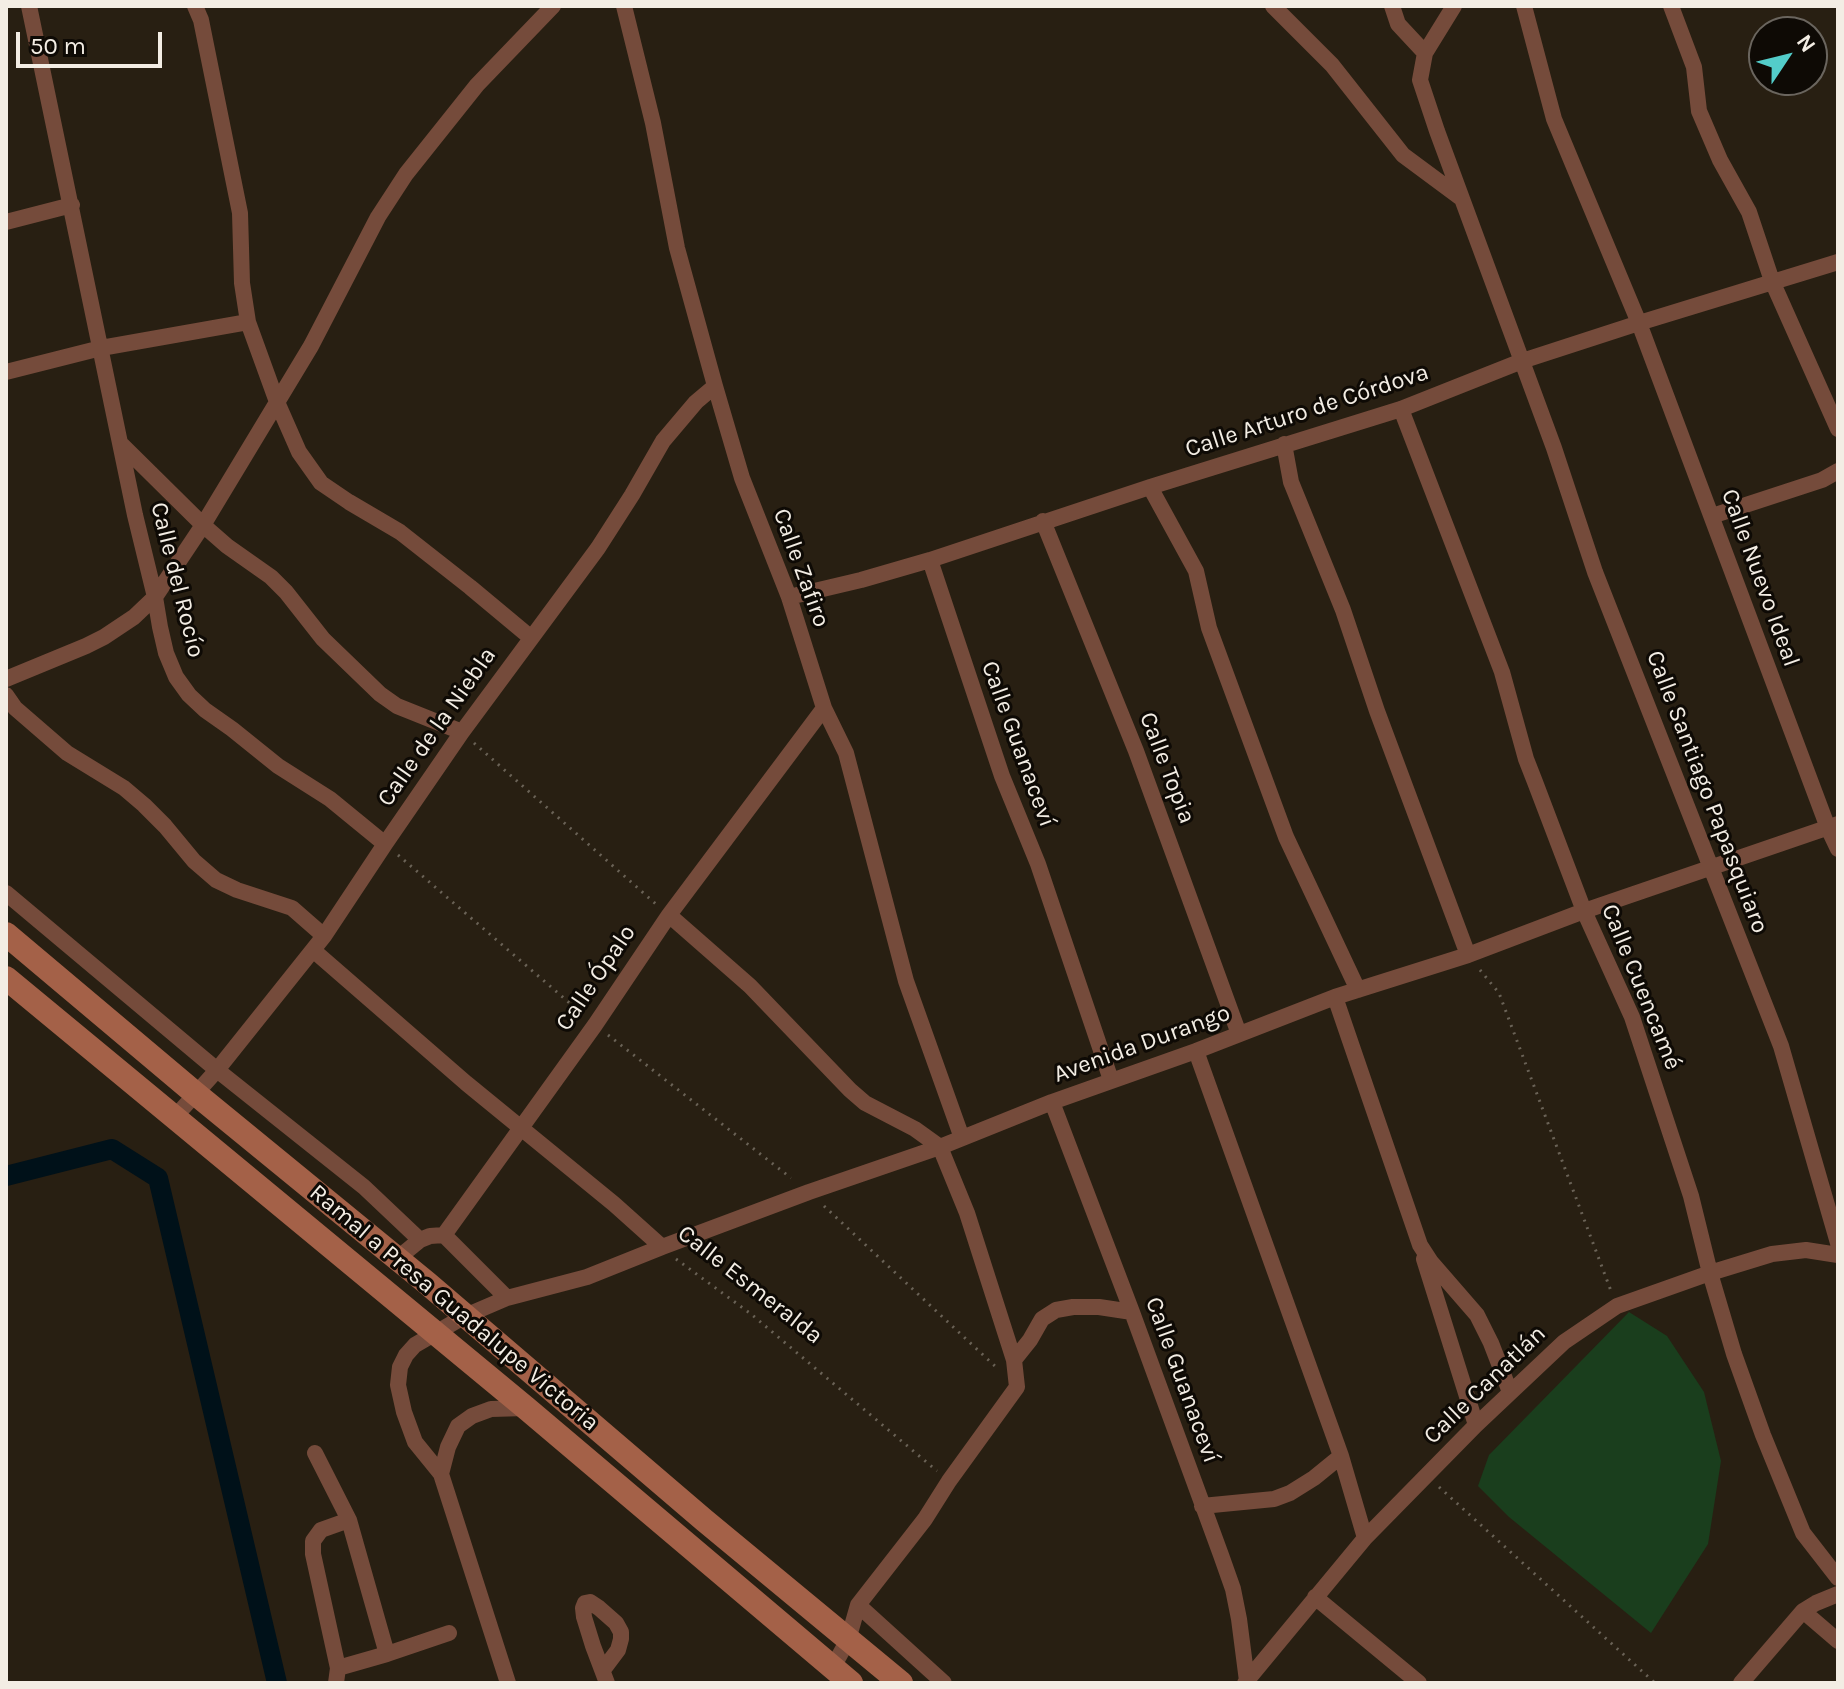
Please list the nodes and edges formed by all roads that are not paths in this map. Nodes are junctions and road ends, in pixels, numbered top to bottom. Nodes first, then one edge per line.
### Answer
1 (29, 6) edge
2 (195, 6) edge
3 (553, 6) edge
4 (624, 6) edge
5 (1273, 6) edge
6 (1392, 6) edge
7 (1454, 6) edge
8 (1524, 6) edge
9 (1671, 6) edge
10 (1425, 53) junction
11 (1462, 199) junction
12 (72, 205) junction
13 (6, 222) edge
14 (1838, 262) edge
15 (1772, 281) junction
16 (248, 322) junction
17 (1639, 323) junction
18 (101, 348) junction
19 (1522, 361) junction
20 (6, 372) edge
21 (715, 386) junction
22 (277, 402) junction
23 (1401, 409) junction
24 (1838, 429) edge
25 (1284, 444) junction
26 (121, 445) junction
27 (1838, 471) edge
28 (1150, 487) junction
29 (1712, 516) junction
30 (1043, 521) junction
31 (203, 525) junction
32 (930, 560) junction
33 (155, 597) junction
34 (789, 597) junction
35 (530, 637) junction
36 (6, 679) edge
37 (6, 695) edge
38 (824, 708) junction
39 (462, 732) junction
40 (1833, 826) edge
41 (385, 844) junction
42 (1838, 849) edge
43 (1710, 867) junction
44 (6, 893) edge
45 (1584, 911) junction
46 (669, 915) junction
47 (6, 934) edge
48 (324, 936) junction
49 (313, 950) junction
50 (1468, 955) junction
51 (6, 978) edge
52 (1358, 990) junction
53 (1335, 997) junction
54 (1239, 1034) junction
55 (1196, 1051) junction
56 (217, 1070) junction
57 (1111, 1080) junction
58 (196, 1094) junction
59 (1052, 1102) junction
60 (174, 1118) junction
61 (521, 1127) junction
62 (962, 1138) junction
63 (940, 1147) junction
64 (444, 1235) junction
65 (420, 1240) junction
66 (1838, 1243) edge
67 (1420, 1245) junction
68 (662, 1247) junction
69 (1838, 1255) edge
70 (398, 1258) junction
71 (1710, 1273) junction
72 (507, 1298) junction
73 (1132, 1312) junction
74 (465, 1316) junction
75 (436, 1334) junction
76 (1014, 1360) junction
77 (1510, 1392) junction
78 (526, 1408) junction
79 (1476, 1425) junction
80 (315, 1453) dead end
81 (1341, 1456) junction
82 (441, 1474) junction
83 (1202, 1506) junction
84 (349, 1520) junction
85 (1365, 1538) junction
86 (1838, 1578) edge
87 (1838, 1594) edge
88 (1315, 1597) junction
89 (858, 1605) junction
90 (1803, 1611) junction
91 (449, 1633) dead end
92 (848, 1640) junction
93 (1838, 1641) edge
94 (387, 1654) junction
95 (337, 1675) edge
96 (842, 1675) edge
97 (1246, 1682) edge
98 (349, 1683) edge
99 (508, 1683) edge
100 (901, 1683) edge
101 (944, 1683) edge
102 (1419, 1683) edge
103 (1741, 1683) edge

1 - 12 street, Calle del Rocío
2 - 16 street
3 - 22 street
4 - 21 street, Calle Zafiro
5 - 11 street
6 - 10 street
7 - 10 street
8 - 17 street, Calle Nuevo Ideal
9 - 15 street
10 - 11 street, Calle Santiago Papasquiaro
11 - 19 street, Calle Santiago Papasquiaro
12 - 13 street
12 - 18 street, Calle del Rocío
14 - 15 street, Calle Arturo de Córdova
15 - 17 street, Calle Arturo de Córdova
15 - 24 street
16 - 18 street
16 - 22 street
17 - 19 street, Calle Arturo de Córdova
17 - 29 street, Calle Nuevo Ideal
18 - 20 street
18 - 26 street, Calle del Rocío
19 - 23 street, Calle Arturo de Córdova
19 - 43 street, Calle Santiago Papasquiaro
21 - 34 street, Calle Zafiro
21 - 35 street, Calle de la Niebla
22 - 31 street
22 - 35 street
23 - 25 street, Calle Arturo de Córdova
23 - 45 street, Calle Cuencamé
25 - 28 street, Calle Arturo de Córdova
25 - 50 street
26 - 31 street
26 - 33 street, Calle del Rocío
27 - 29 street
28 - 30 street, Calle Arturo de Córdova
28 - 52 street
29 - 40 street, Calle Nuevo Ideal
30 - 32 street, Calle Arturo de Córdova
30 - 54 street, Calle Topia
31 - 33 street
31 - 39 street
32 - 34 street, Calle Arturo de Córdova
32 - 57 street, Calle Guanaceví
33 - 36 street
33 - 41 street, Calle del Rocío
34 - 38 street, Calle Zafiro
35 - 39 street, Calle de la Niebla
37 - 48 street
38 - 46 street, Calle Ópalo
38 - 62 street, Calle Zafiro
39 - 41 street, Calle de la Niebla
40 - 42 street, Calle Nuevo Ideal
40 - 43 street, Avenida Durango
41 - 48 street, Calle de la Niebla
43 - 45 street, Avenida Durango
43 - 66 street, Calle Santiago Papasquiaro
44 - 56 street
45 - 50 street, Avenida Durango
45 - 71 street, Calle Cuencamé
46 - 61 street, Calle Ópalo
46 - 63 street
47 - 58 main road, Ramal a Presa Guadalupe Victoria
48 - 49 street, Calle de la Niebla
49 - 56 street, Calle de la Niebla
49 - 61 street, Calle Esmeralda
50 - 52 street, Avenida Durango
51 - 60 main road, Ramal a Presa Guadalupe Victoria
52 - 53 street, Avenida Durango
53 - 54 street, Avenida Durango
53 - 67 street
54 - 55 street, Avenida Durango
55 - 57 street, Avenida Durango
55 - 81 street
56 - 58 street, Calle de la Niebla
56 - 65 street
57 - 59 street, Avenida Durango
58 - 60 street, Calle de la Niebla
58 - 70 main road, Ramal a Presa Guadalupe Victoria
59 - 62 street, Avenida Durango
59 - 73 street, Calle Guanaceví
60 - 75 main road, Ramal a Presa Guadalupe Victoria
61 - 64 street, Calle Ópalo
61 - 68 street, Calle Esmeralda
62 - 63 street, Avenida Durango
63 - 68 street, Avenida Durango
63 - 76 street
64 - 65 street
64 - 72 street
65 - 70 street
67 - 77 street
67 - 79 street
68 - 72 street, Avenida Durango
69 - 71 street, Calle Canatlán
70 - 74 main road, Ramal a Presa Guadalupe Victoria
71 - 77 street, Calle Canatlán
71 - 86 street, Calle Cuencamé
72 - 74 street, Avenida Durango
73 - 76 street
73 - 83 street, Calle Guanaceví
74 - 75 street, Avenida Durango
74 - 92 main road, Ramal a Presa Guadalupe Victoria
75 - 78 main road, Ramal a Presa Guadalupe Victoria
75 - 82 street, Avenida Durango
76 - 89 street
77 - 79 street, Calle Canatlán
78 - 82 street
78 - 96 main road, Ramal a Presa Guadalupe Victoria
79 - 85 street, Calle Canatlán
80 - 84 street
81 - 83 street
81 - 85 street
82 - 99 street
83 - 97 street, Calle Guanaceví
84 - 94 street
84 - 95 street
85 - 88 street, Calle Canatlán
87 - 90 street
88 - 97 street, Calle Canatlán
88 - 102 street
89 - 92 street
89 - 101 street
90 - 93 street
90 - 103 street
91 - 94 street
92 - 96 street
92 - 100 main road, Ramal a Presa Guadalupe Victoria
94 - 95 street
95 - 98 street

